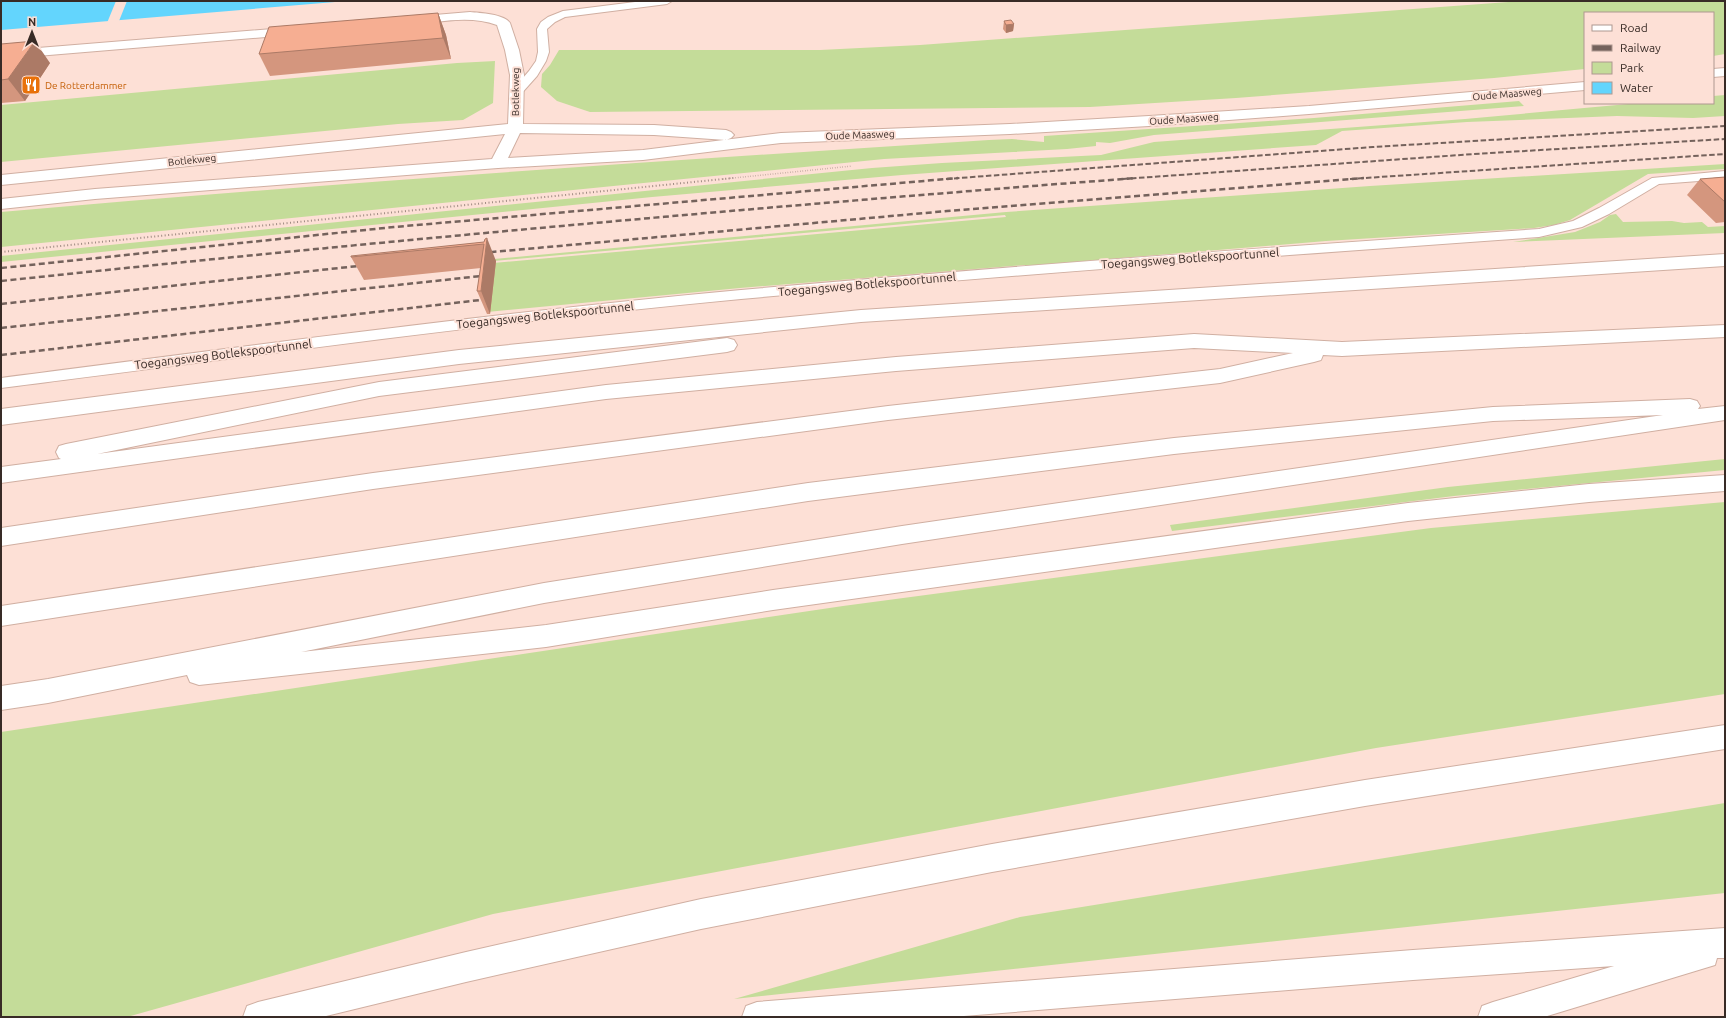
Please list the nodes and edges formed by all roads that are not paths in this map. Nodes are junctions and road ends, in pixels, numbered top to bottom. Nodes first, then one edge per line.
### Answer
1 (667, 1) edge
2 (582, 6) edge
3 (401, 22) edge
4 (307, 30) edge
5 (1, 55) edge
6 (1725, 72) edge
7 (1714, 73) edge
8 (1584, 86) edge
9 (516, 93) junction
10 (515, 128) junction
11 (781, 138) junction
12 (498, 163) junction
13 (1725, 175) edge
14 (1, 180) edge
15 (1, 204) edge
16 (1725, 260) edge
17 (1179, 294) junction
18 (1725, 331) edge
19 (1342, 349) junction
20 (1, 382) edge
21 (1725, 405) edge
22 (1725, 413) edge
23 (1, 417) edge
24 (1, 466) edge
25 (1, 475) edge
26 (1725, 483) edge
27 (1, 537) edge
28 (1, 616) edge
29 (48, 690) junction
30 (1, 698) edge
31 (1725, 737) edge
32 (1725, 944) edge
33 (1725, 947) edge
34 (258, 1017) edge
35 (757, 1017) edge
36 (1493, 1017) edge

1 - 2 lane
2 - 9 lane
3 - 9 main road, Botlekweg
4 - 5 main road
6 - 7 main road
8 - 11 main road, Oude Maasweg
9 - 10 main road, Botlekweg
10 - 11 main road, Oude Maasweg
10 - 12 main road
10 - 14 main road, Botlekweg
11 - 12 main road, Oude Maasweg
12 - 15 main road
13 - 20 lane, Toegangsweg Botlekspoortunnel
16 - 17 main road
17 - 23 main road
17 - 24 main road
18 - 19 main road
19 - 25 main road
19 - 27 main road
21 - 28 main road
22 - 29 main road
26 - 29 main road
29 - 30 main road
31 - 34 main road
32 - 35 main road
33 - 36 main road

